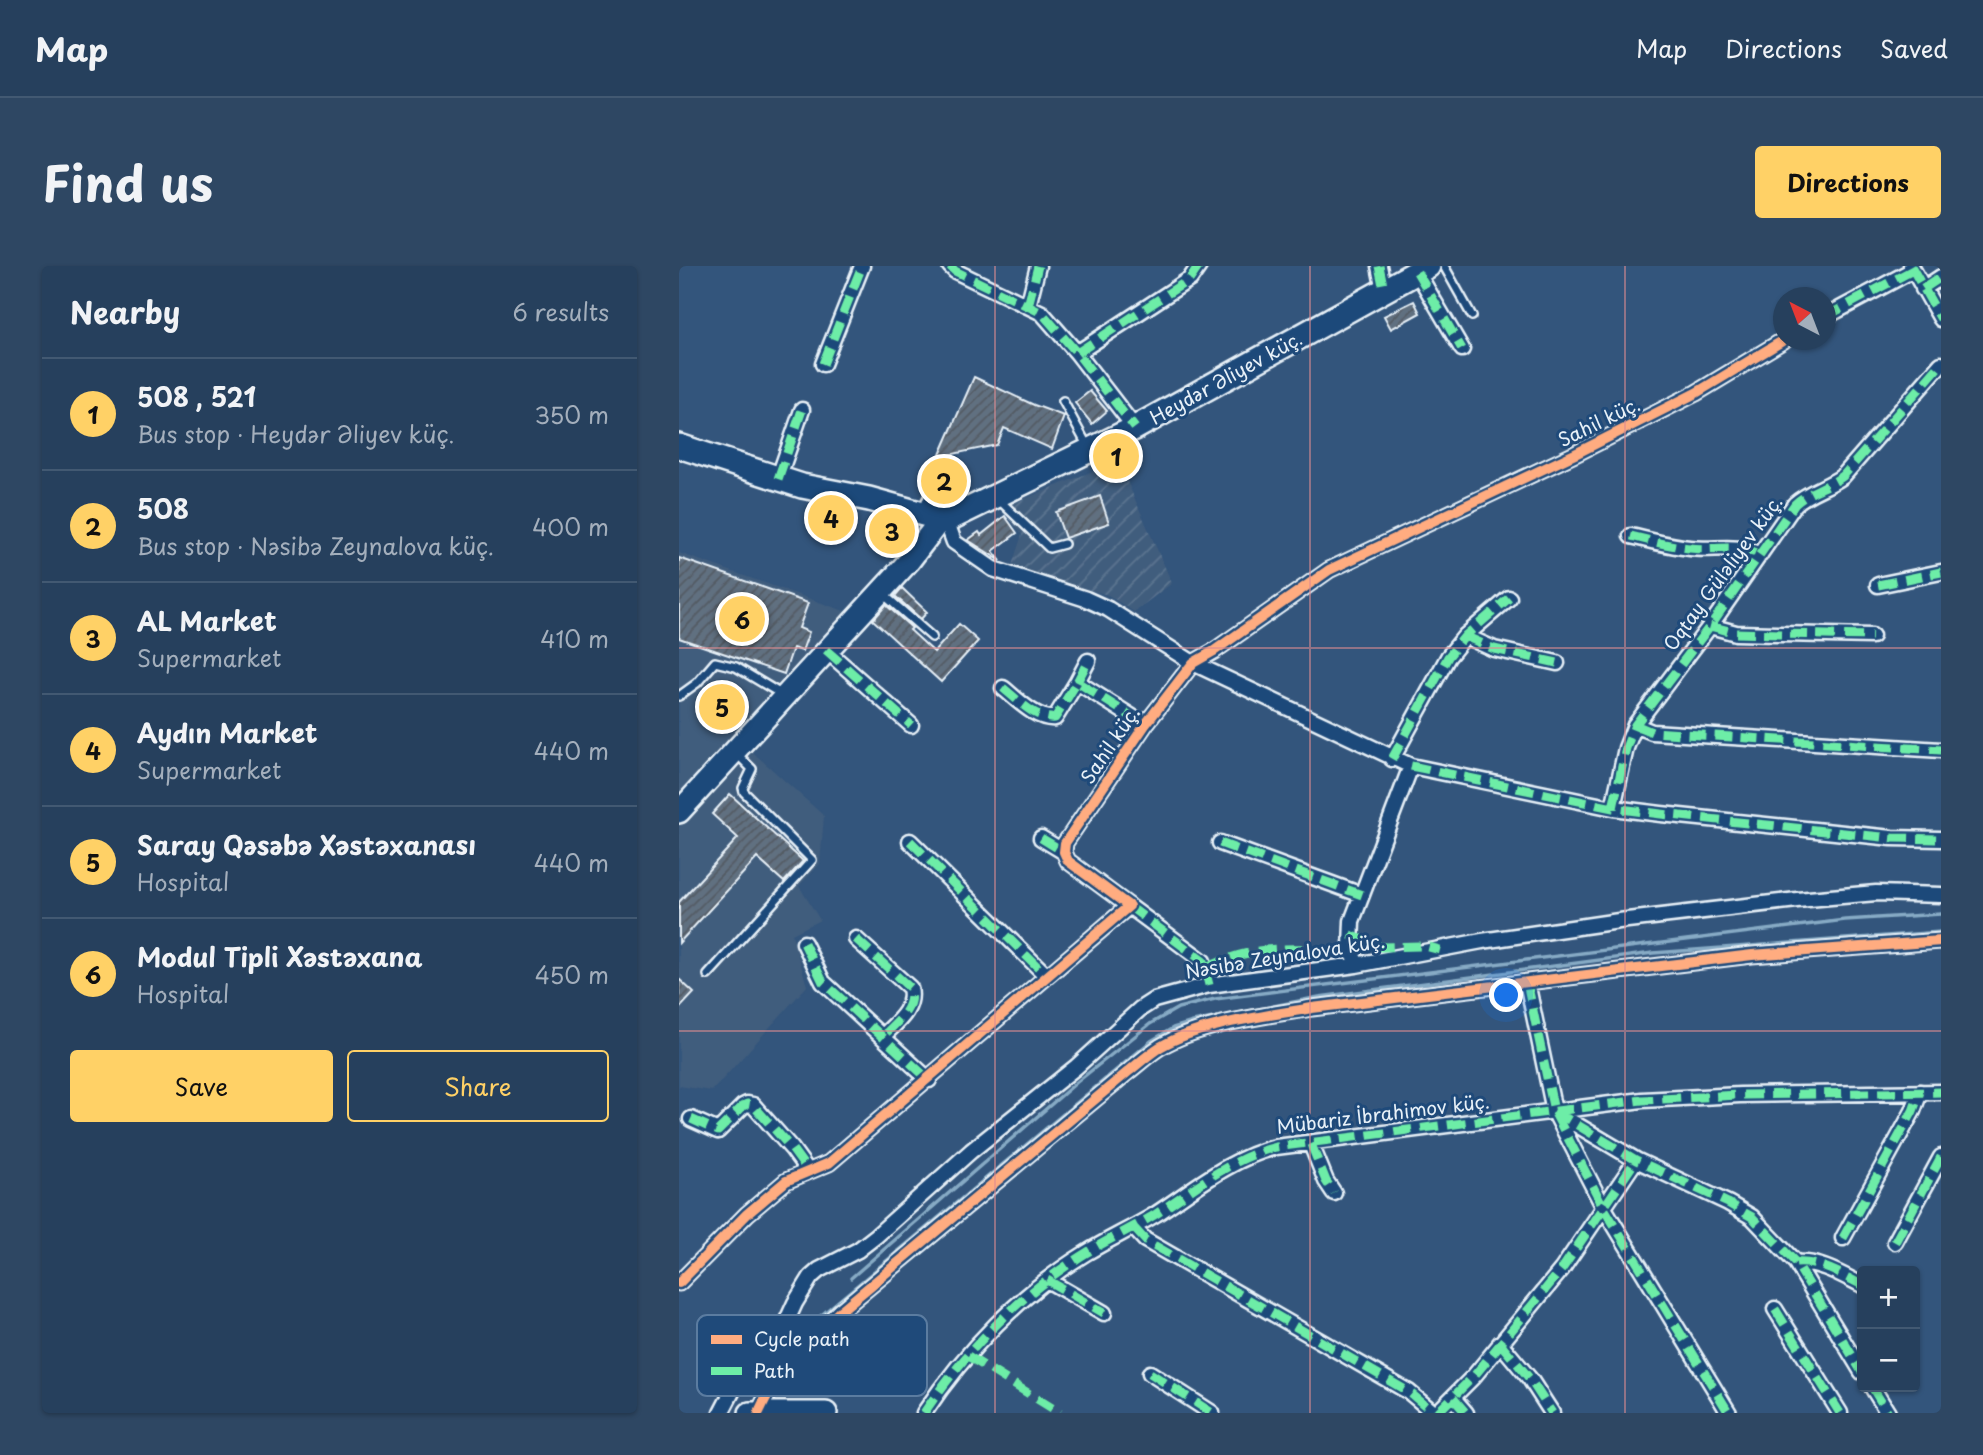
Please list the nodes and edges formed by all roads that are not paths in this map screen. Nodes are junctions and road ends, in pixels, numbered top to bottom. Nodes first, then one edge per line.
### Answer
1 (862, 266) edge
2 (950, 266) edge
3 (1038, 266) edge
4 (1199, 266) edge
5 (1379, 266) edge
6 (1444, 266) edge
7 (1912, 268) edge
8 (1423, 269) edge
9 (1941, 277) edge
10 (1923, 289) junction
11 (1384, 290) junction
12 (1028, 306) junction
13 (1836, 311) edge
14 (1472, 316) dead end
15 (1941, 319) edge
16 (1773, 347) edge
17 (1462, 349) dead end
18 (1077, 354) junction
19 (823, 364) dead end
20 (1941, 364) edge
21 (1063, 401) dead end
22 (802, 411) dead end
23 (1135, 428) junction
24 (679, 446) edge
25 (1090, 451) junction
26 (778, 479) junction
27 (1021, 483) junction
28 (943, 496) junction
29 (995, 496) junction
30 (869, 499) junction
31 (946, 519) junction
32 (1632, 536) dead end
33 (1064, 544) dead end
34 (1760, 555) junction
35 (1941, 572) edge
36 (1878, 585) dead end
37 (880, 591) junction
38 (1509, 598) dead end
39 (1710, 626) junction
40 (1465, 636) junction
41 (1871, 636) dead end
42 (932, 637) dead end
43 (826, 650) junction
44 (1088, 661) dead end
45 (1193, 663) junction
46 (1557, 663) dead end
47 (1077, 682) junction
48 (1003, 688) dead end
49 (679, 696) edge
50 (784, 696) junction
51 (911, 724) dead end
52 (1145, 725) junction
53 (1635, 725) junction
54 (1941, 750) edge
55 (734, 752) junction
56 (1392, 759) junction
57 (1411, 766) junction
58 (1613, 808) junction
59 (679, 812) edge
60 (1041, 838) dead end
61 (1941, 839) edge
62 (910, 841) dead end
63 (1220, 843) dead end
64 (1064, 852) junction
65 (1362, 895) junction
66 (1941, 895) edge
67 (1129, 906) junction
68 (856, 939) dead end
69 (1941, 941) edge
70 (804, 943) dead end
71 (1356, 965) junction
72 (708, 975) dead end
73 (1047, 976) junction
74 (1527, 982) junction
75 (1209, 985) junction
76 (883, 1036) junction
77 (929, 1080) junction
78 (1920, 1091) junction
79 (1941, 1092) edge
80 (1554, 1111) junction
81 (691, 1119) dead end
82 (1311, 1144) junction
83 (1941, 1157) edge
84 (1636, 1160) junction
85 (808, 1171) junction
86 (1334, 1193) dead end
87 (1604, 1208) junction
88 (1134, 1228) junction
89 (1843, 1238) dead end
90 (1895, 1242) dead end
91 (1796, 1264) junction
92 (1047, 1280) junction
93 (679, 1283) edge
94 (1857, 1283) edge
95 (1775, 1309) dead end
96 (1104, 1313) dead end
97 (790, 1315) edge
98 (836, 1315) edge
99 (1500, 1343) junction
100 (1857, 1364) edge
101 (1150, 1373) dead end
102 (1874, 1392) edge
103 (729, 1396) edge
104 (1453, 1398) junction
105 (759, 1412) edge
106 (721, 1413) edge
107 (750, 1413) edge
108 (826, 1413) edge
109 (923, 1413) edge
110 (1212, 1413) edge
111 (1436, 1413) edge
112 (1466, 1413) edge
113 (1552, 1413) edge
114 (1730, 1413) edge
115 (1840, 1413) edge
116 (1888, 1413) edge

1 - 19 street
2 - 12 street
3 - 12 street
4 - 18 street
5 - 11 street
6 - 14 lane
7 - 10 street
7 - 13 street
8 - 11 main road, Heydər Əliyev küç.
8 - 17 street
9 - 10 street
10 - 15 street
11 - 23 main road, Heydər Əliyev küç.
12 - 18 street
16 - 45 street, Sahil küç.
18 - 23 street
20 - 34 street, Oqtay Güləliyev küç.
21 - 25 lane
22 - 26 street
23 - 25 main road, Heydər Əliyev küç.
24 - 26 main road
25 - 27 main road, Heydər Əliyev küç.
26 - 30 main road
27 - 28 main road
27 - 29 main road
28 - 30 main road
28 - 31 main road
29 - 31 main road
29 - 33 lane
30 - 31 main road
31 - 37 street
31 - 45 street
32 - 34 street
34 - 39 street, Oqtay Güləliyev küç.
35 - 36 street
37 - 42 lane
37 - 43 street
38 - 40 street
39 - 41 street
39 - 53 street, Oqtay Güləliyev küç.
40 - 46 street
40 - 56 street
43 - 50 street
43 - 51 street
44 - 47 street
45 - 52 street, Sahil küç.
45 - 56 street
47 - 48 street
47 - 52 street
49 - 50 lane
50 - 55 street
52 - 64 street, Sahil küç.
53 - 54 street
53 - 58 street, Oqtay Güləliyev küç.
55 - 59 street
55 - 72 lane
56 - 57 street
57 - 58 street
57 - 65 street
58 - 61 street
60 - 64 street
62 - 73 street
63 - 65 street
64 - 67 street
65 - 71 street
66 - 71 street, Nəsibə Zeynalova küç.
67 - 73 street
67 - 75 street
68 - 76 street
69 - 74 street
70 - 76 street
71 - 75 street, Nəsibə Zeynalova küç.
73 - 77 street
74 - 80 street
74 - 98 street
75 - 97 street, Nəsibə Zeynalova küç.
76 - 77 street
77 - 85 street
78 - 79 street, Mübariz İbrahimov küç.
78 - 80 street, Mübariz İbrahimov küç.
78 - 89 street
80 - 82 street, Mübariz İbrahimov küç.
80 - 84 street
80 - 87 street
81 - 85 street
82 - 86 street
82 - 88 street, Mübariz İbrahimov küç.
83 - 90 street
84 - 87 street
84 - 91 street
85 - 93 street
87 - 99 street
87 - 114 street
88 - 92 street, Mübariz İbrahimov küç.
88 - 111 street
91 - 94 street
91 - 100 street
92 - 96 street
92 - 109 street, Mübariz İbrahimov küç.
95 - 115 street
99 - 104 street
99 - 113 street
101 - 110 street
102 - 116 street
103 - 106 street, Nəsibə Zeynalova küç.
104 - 111 street
104 - 112 street
105 - 107 street
105 - 108 street

